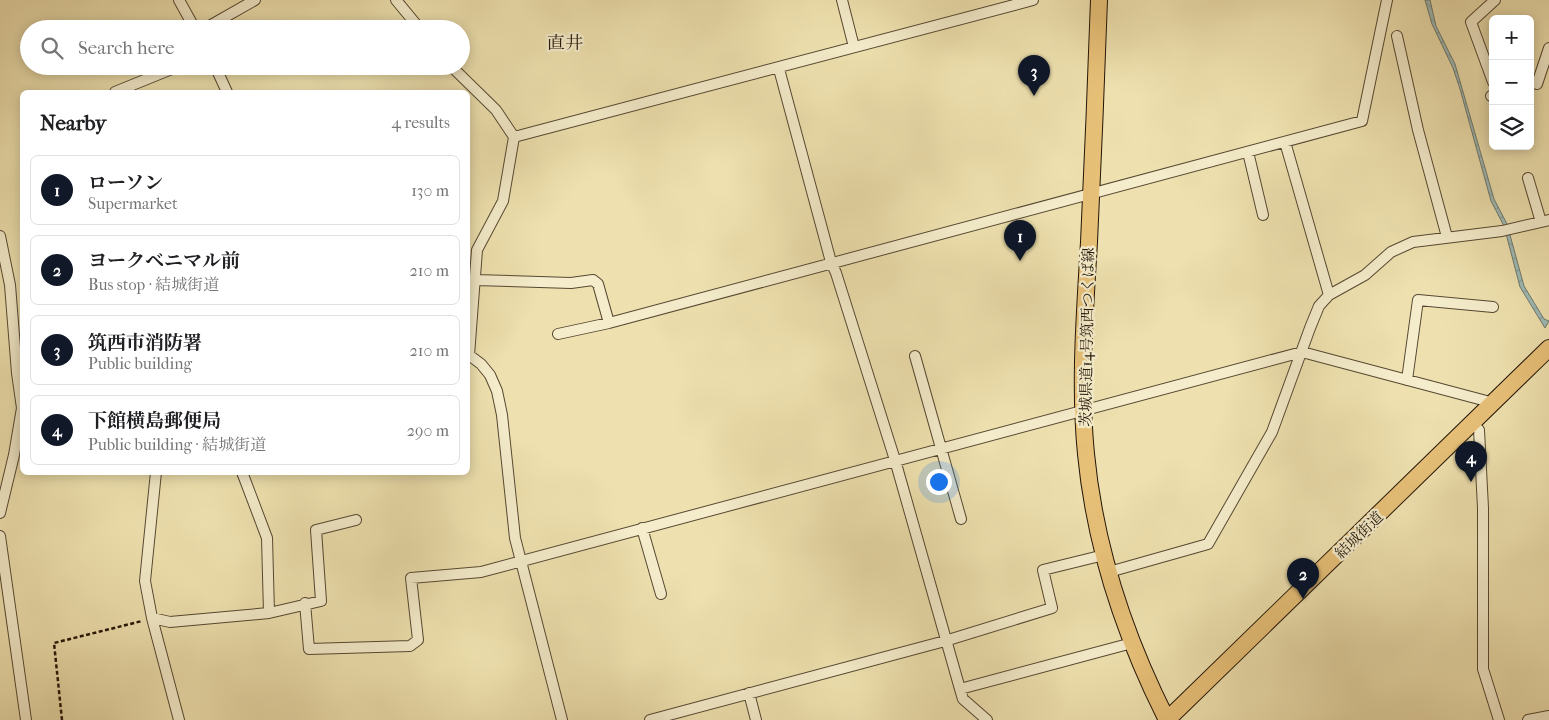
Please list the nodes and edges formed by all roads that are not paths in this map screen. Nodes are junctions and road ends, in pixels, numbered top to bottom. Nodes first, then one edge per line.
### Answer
1 (179, 0) edge
2 (255, 0) edge
3 (396, 0) edge
4 (842, 0) edge
5 (1033, 0) edge
6 (1099, 0) edge
7 (1387, 0) edge
8 (1495, 0) edge
9 (191, 20) edge
10 (220, 20) edge
11 (413, 20) edge
12 (1397, 36) dead end
13 (854, 47) junction
14 (1549, 48) edge
15 (779, 69) junction
16 (1489, 71) edge
17 (157, 75) edge
18 (219, 75) edge
19 (460, 75) edge
20 (1549, 80) edge
21 (1534, 85) edge
22 (120, 90) edge
23 (225, 90) edge
24 (514, 137) junction
25 (1285, 142) junction
26 (1248, 152) junction
27 (1528, 178) dead end
28 (1091, 194) junction
29 (1263, 215) dead end
30 (1545, 221) edge
31 (0, 236) edge
32 (1447, 237) junction
33 (831, 262) junction
34 (474, 280) junction
35 (1329, 295) junction
36 (1493, 307) dead end
37 (609, 323) junction
38 (470, 330) edge
39 (558, 334) dead end
40 (1549, 348) edge
41 (1302, 352) junction
42 (470, 356) edge
43 (915, 356) dead end
44 (20, 371) edge
45 (1407, 380) junction
46 (1494, 403) junction
47 (1083, 409) junction
48 (20, 420) edge
49 (1473, 424) junction
50 (940, 447) junction
51 (895, 460) junction
52 (156, 475) edge
53 (243, 475) edge
54 (0, 513) edge
55 (961, 519) dead end
56 (356, 520) dead end
57 (642, 528) junction
58 (0, 536) edge
59 (1104, 555) junction
60 (520, 561) junction
61 (1109, 572) junction
62 (661, 594) dead end
63 (305, 603) junction
64 (269, 613) junction
65 (152, 618) junction
66 (945, 641) junction
67 (1132, 644) junction
68 (960, 689) junction
69 (749, 693) junction
70 (1549, 716) edge
71 (657, 719) edge
72 (26, 720) edge
73 (178, 720) edge
74 (562, 720) edge
75 (756, 720) edge
76 (987, 720) edge
77 (1167, 720) edge
78 (1499, 720) edge
79 (1528, 720) edge

1 - 9 street
2 - 10 street
3 - 11 street
4 - 13 street
5 - 13 street
6 - 28 main road, 茨城県道14号筑西つくば線
7 - 25 street
8 - 16 street
12 - 32 street
13 - 15 street
14 - 21 street
15 - 24 street
15 - 33 street
17 - 22 street
18 - 23 street
19 - 24 street
20 - 21 street
24 - 34 street
25 - 26 street
25 - 35 street
26 - 28 street
26 - 29 street
27 - 30 street
28 - 33 street
28 - 47 main road, 茨城県道14号筑西つくば線
30 - 32 street
31 - 44 street
32 - 35 street
33 - 37 street
33 - 51 street
34 - 37 street
34 - 38 street
35 - 41 street
36 - 45 street
37 - 39 street
40 - 46 main road, 結城街道
41 - 45 street
41 - 47 street
41 - 61 street
42 - 60 street
43 - 50 street
45 - 46 street
46 - 49 main road, 結城街道
47 - 50 street
47 - 59 main road, 茨城県道14号筑西つくば線
48 - 54 street
49 - 77 main road, 結城街道
49 - 78 street
50 - 51 street
50 - 55 street
51 - 57 street
51 - 66 street
52 - 65 street
53 - 64 street
56 - 63 street
57 - 60 street
57 - 62 street
58 - 72 street
59 - 61 main road, 茨城県道14号筑西つくば線
59 - 66 street
60 - 63 street
60 - 74 street
61 - 67 main road, 茨城県道14号筑西つくば線
63 - 64 street
64 - 65 street
65 - 73 street
66 - 68 street
66 - 69 street
67 - 68 street
67 - 77 main road, 茨城県道14号筑西つくば線
68 - 76 street
69 - 71 street
69 - 75 street
70 - 79 street

